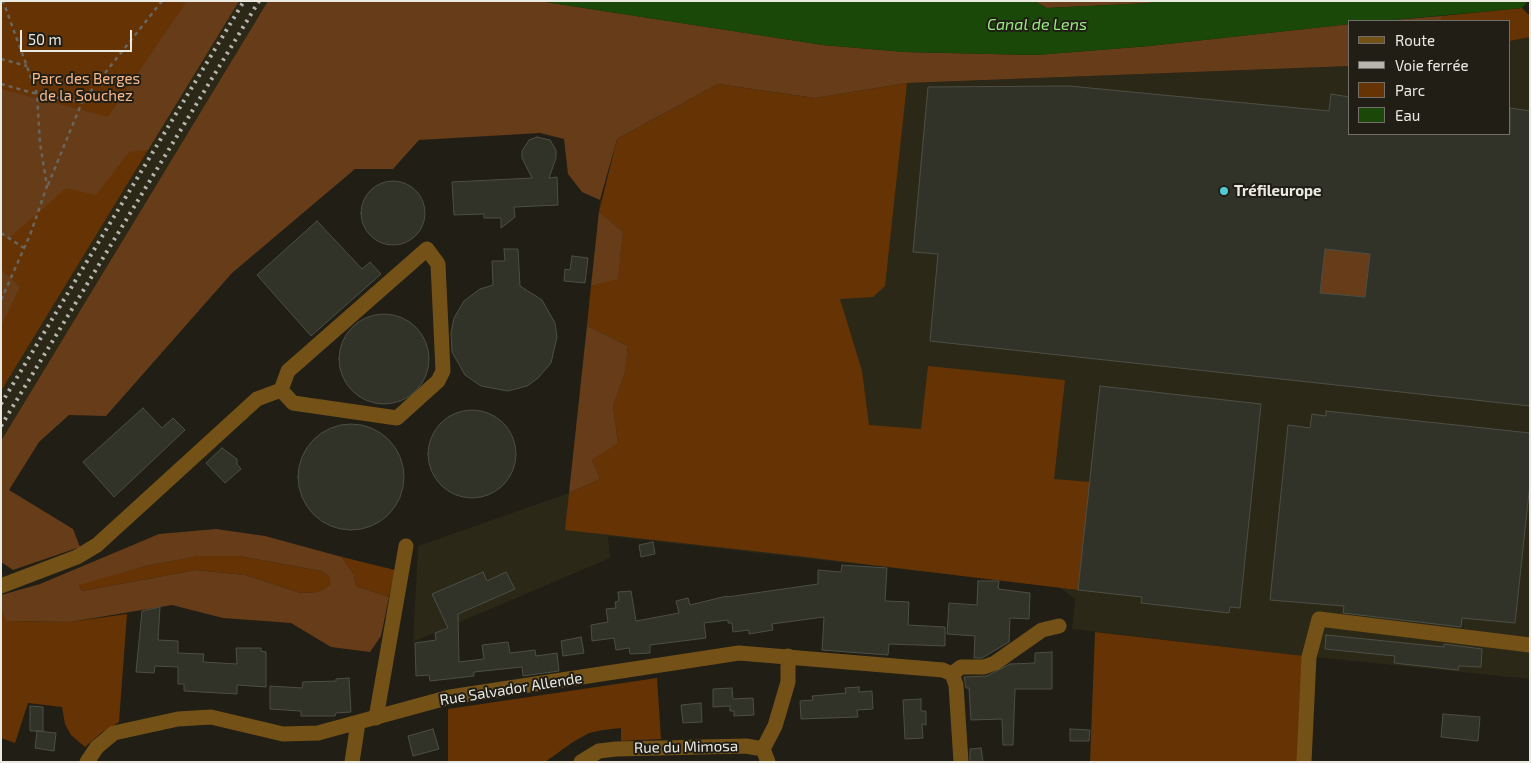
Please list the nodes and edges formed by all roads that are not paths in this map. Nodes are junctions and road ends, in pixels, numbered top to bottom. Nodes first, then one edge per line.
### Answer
1 (281, 390) junction
2 (406, 546) dead end
3 (1, 586) edge
4 (1060, 626) dead end
5 (1530, 645) edge
6 (788, 656) junction
7 (952, 674) junction
8 (376, 718) junction
9 (358, 723) junction
10 (765, 755) edge
11 (87, 762) edge
12 (352, 762) edge
13 (582, 762) edge
14 (961, 762) edge
15 (1304, 762) edge

1 - 1 street
1 - 3 street
2 - 8 street
4 - 7 street, Rue Salvador Allende
5 - 15 street
6 - 7 street, Rue Salvador Allende
6 - 8 street, Rue Salvador Allende
6 - 10 street
7 - 14 street
8 - 9 street, Rue Salvador Allende
9 - 11 street, Rue Salvador Allende
9 - 12 street
10 - 13 street, Rue du Mimosa

